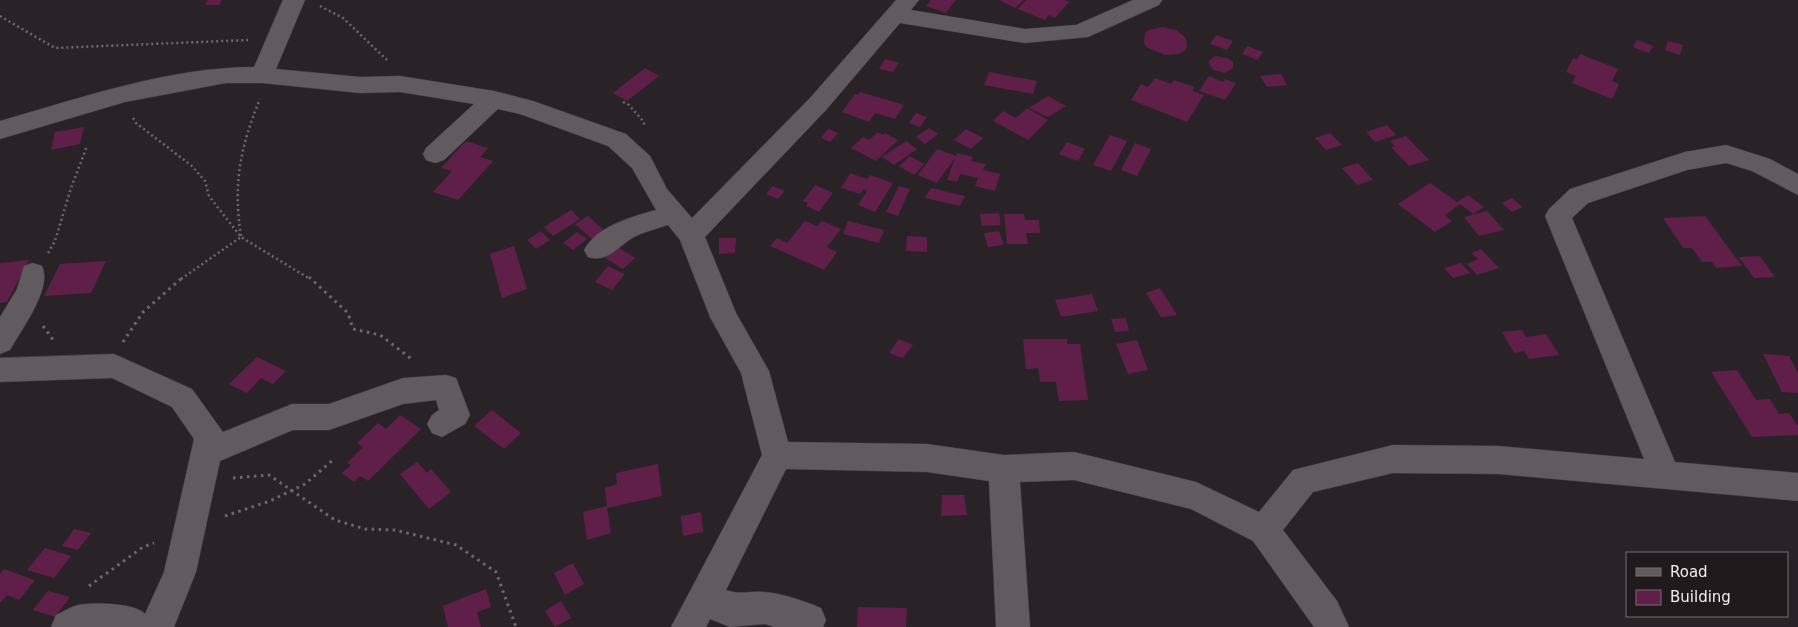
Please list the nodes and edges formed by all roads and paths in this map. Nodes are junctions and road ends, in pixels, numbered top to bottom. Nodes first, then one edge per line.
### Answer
1 (1151, 0) edge
2 (304, 2) edge
3 (902, 8) edge
4 (0, 16) edge
5 (276, 40) junction
6 (270, 76) junction
7 (400, 84) junction
8 (124, 94) junction
9 (494, 99) junction
10 (0, 130) edge
11 (87, 146) dead end
12 (435, 154) dead end
13 (1798, 186) edge
14 (673, 214) junction
15 (691, 236) junction
16 (241, 237) junction
17 (597, 250) dead end
18 (29, 286) junction
19 (0, 342) edge
20 (114, 366) junction
21 (61, 368) junction
22 (0, 370) edge
23 (430, 389) junction
24 (442, 424) dead end
25 (777, 455) junction
26 (334, 459) dead end
27 (203, 468) junction
28 (1004, 469) junction
29 (1666, 476) junction
30 (1798, 488) edge
31 (293, 490) junction
32 (1264, 530) junction
33 (189, 533) junction
34 (85, 590) dead end
35 (695, 614) edge
36 (809, 620) dead end
37 (68, 627) edge
38 (134, 627) edge
39 (157, 627) edge
40 (516, 627) edge
41 (1013, 627) edge
42 (1332, 627) edge

1 - 3 street
2 - 5 street
2 - 7 path
3 - 15 street
4 - 5 path
5 - 6 street
6 - 7 street
6 - 8 street
6 - 16 path
7 - 9 street
8 - 10 street
8 - 16 path
9 - 12 street
9 - 14 street
11 - 18 path
13 - 29 street
14 - 15 street
14 - 17 street
15 - 25 street
16 - 20 path
16 - 23 path
18 - 19 street
18 - 21 path
20 - 21 street
20 - 27 street
21 - 22 street
23 - 24 street
23 - 27 street
25 - 28 street
25 - 35 street
26 - 31 path
27 - 31 path
27 - 33 street
28 - 32 street
28 - 41 street
29 - 30 street
29 - 32 street
31 - 33 path
31 - 40 path
32 - 42 street
33 - 34 path
33 - 39 street
35 - 36 street
37 - 38 street

